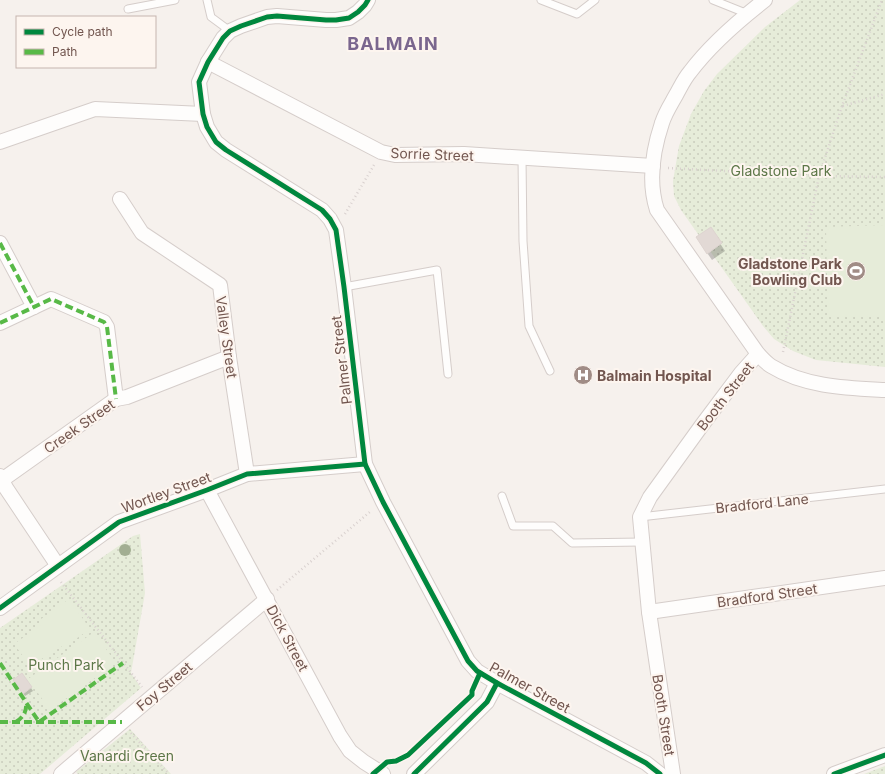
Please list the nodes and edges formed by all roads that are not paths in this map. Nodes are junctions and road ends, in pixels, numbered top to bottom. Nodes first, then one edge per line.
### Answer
1 (175, 0) edge
2 (207, 0) edge
3 (368, 0) edge
4 (541, 0) edge
5 (594, 0) edge
6 (712, 0) edge
7 (765, 0) edge
8 (128, 9) dead end
9 (748, 14) junction
10 (230, 31) junction
11 (208, 62) junction
12 (203, 114) junction
13 (0, 142) edge
14 (522, 158) junction
15 (653, 166) junction
16 (120, 199) dead end
17 (0, 243) edge
18 (344, 287) junction
19 (34, 307) junction
20 (0, 323) edge
21 (758, 354) junction
22 (229, 357) junction
23 (550, 371) dead end
24 (448, 374) dead end
25 (885, 390) edge
26 (116, 398) junction
27 (365, 464) junction
28 (247, 474) junction
29 (2, 484) edge
30 (885, 489) edge
31 (207, 490) junction
32 (502, 496) dead end
33 (640, 517) junction
34 (642, 542) junction
35 (55, 568) junction
36 (885, 578) edge
37 (267, 599) junction
38 (0, 608) edge
39 (649, 612) junction
40 (498, 684) junction
41 (885, 755) edge
42 (61, 774) edge
43 (383, 774) edge
44 (414, 774) edge
45 (660, 774) edge
46 (673, 774) edge
47 (834, 774) edge

1 - 8 lane
2 - 10 lane
3 - 10 street, Palmer Street
4 - 5 lane
6 - 9 lane
7 - 9 street, Booth Street
9 - 15 street, Booth Street
10 - 11 street, Palmer Street
11 - 12 street, Palmer Street
11 - 14 street, Sorrie Street
12 - 13 street
12 - 18 street, Palmer Street
14 - 15 street, Sorrie Street
14 - 23 lane
15 - 21 street, Booth Street
16 - 22 street, Valley Street
17 - 19 street
18 - 24 lane
18 - 27 street, Palmer Street
19 - 20 street
19 - 26 street
21 - 25 street
21 - 33 street, Booth Street
22 - 26 street, Creek Street
22 - 28 street, Valley Street
26 - 29 street, Creek Street
27 - 28 street, Wortley Street
27 - 40 street, Palmer Street
28 - 31 street, Wortley Street
29 - 35 street
30 - 33 lane, Bradford Lane
31 - 35 street, Wortley Street
31 - 37 street, Dick Street
32 - 34 lane
33 - 34 street, Booth Street
34 - 39 street, Booth Street
35 - 38 street, Wortley Street
36 - 39 street, Bradford Street
37 - 42 street, Foy Street
37 - 43 street, Dick Street
39 - 46 street, Booth Street
40 - 44 street
40 - 45 street, Palmer Street
41 - 47 street

